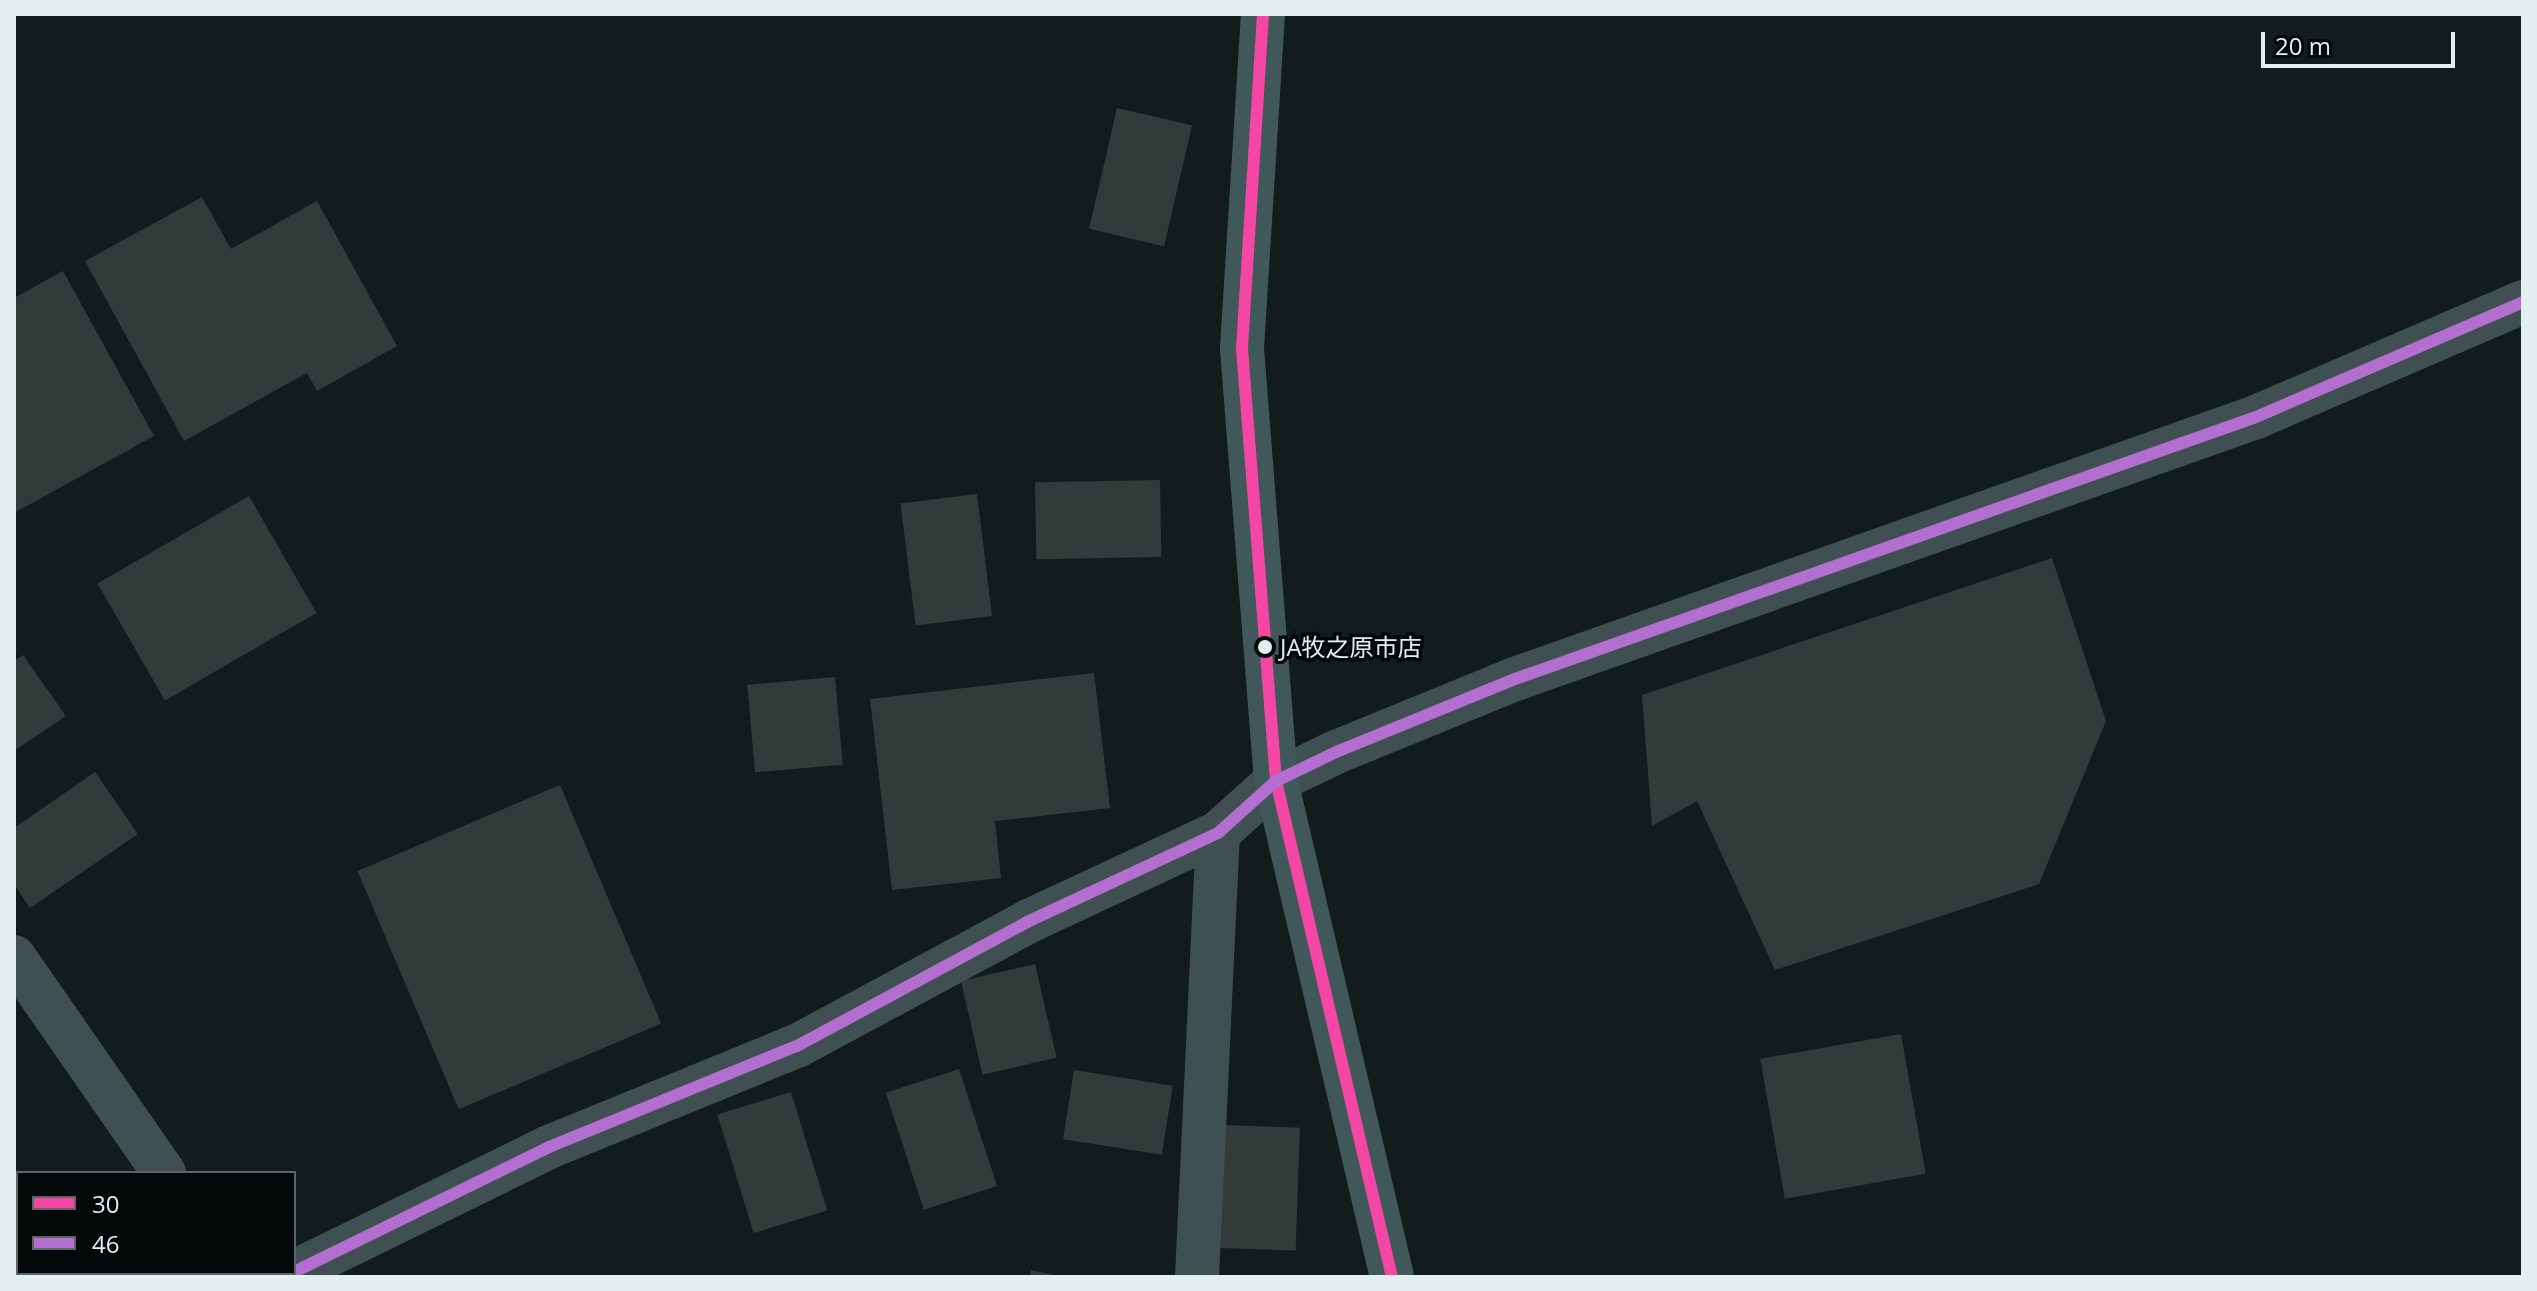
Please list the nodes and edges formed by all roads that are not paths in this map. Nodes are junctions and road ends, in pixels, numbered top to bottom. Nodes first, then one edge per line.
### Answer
1 (1263, 14) edge
2 (2523, 302) edge
3 (1276, 781) junction
4 (1218, 833) junction
5 (14, 957) edge
6 (163, 1171) edge
7 (296, 1272) edge
8 (1197, 1277) edge
9 (1392, 1277) edge

1 - 3 highway
2 - 3 street
3 - 4 street
3 - 9 highway
4 - 7 street
4 - 8 street
5 - 6 street

